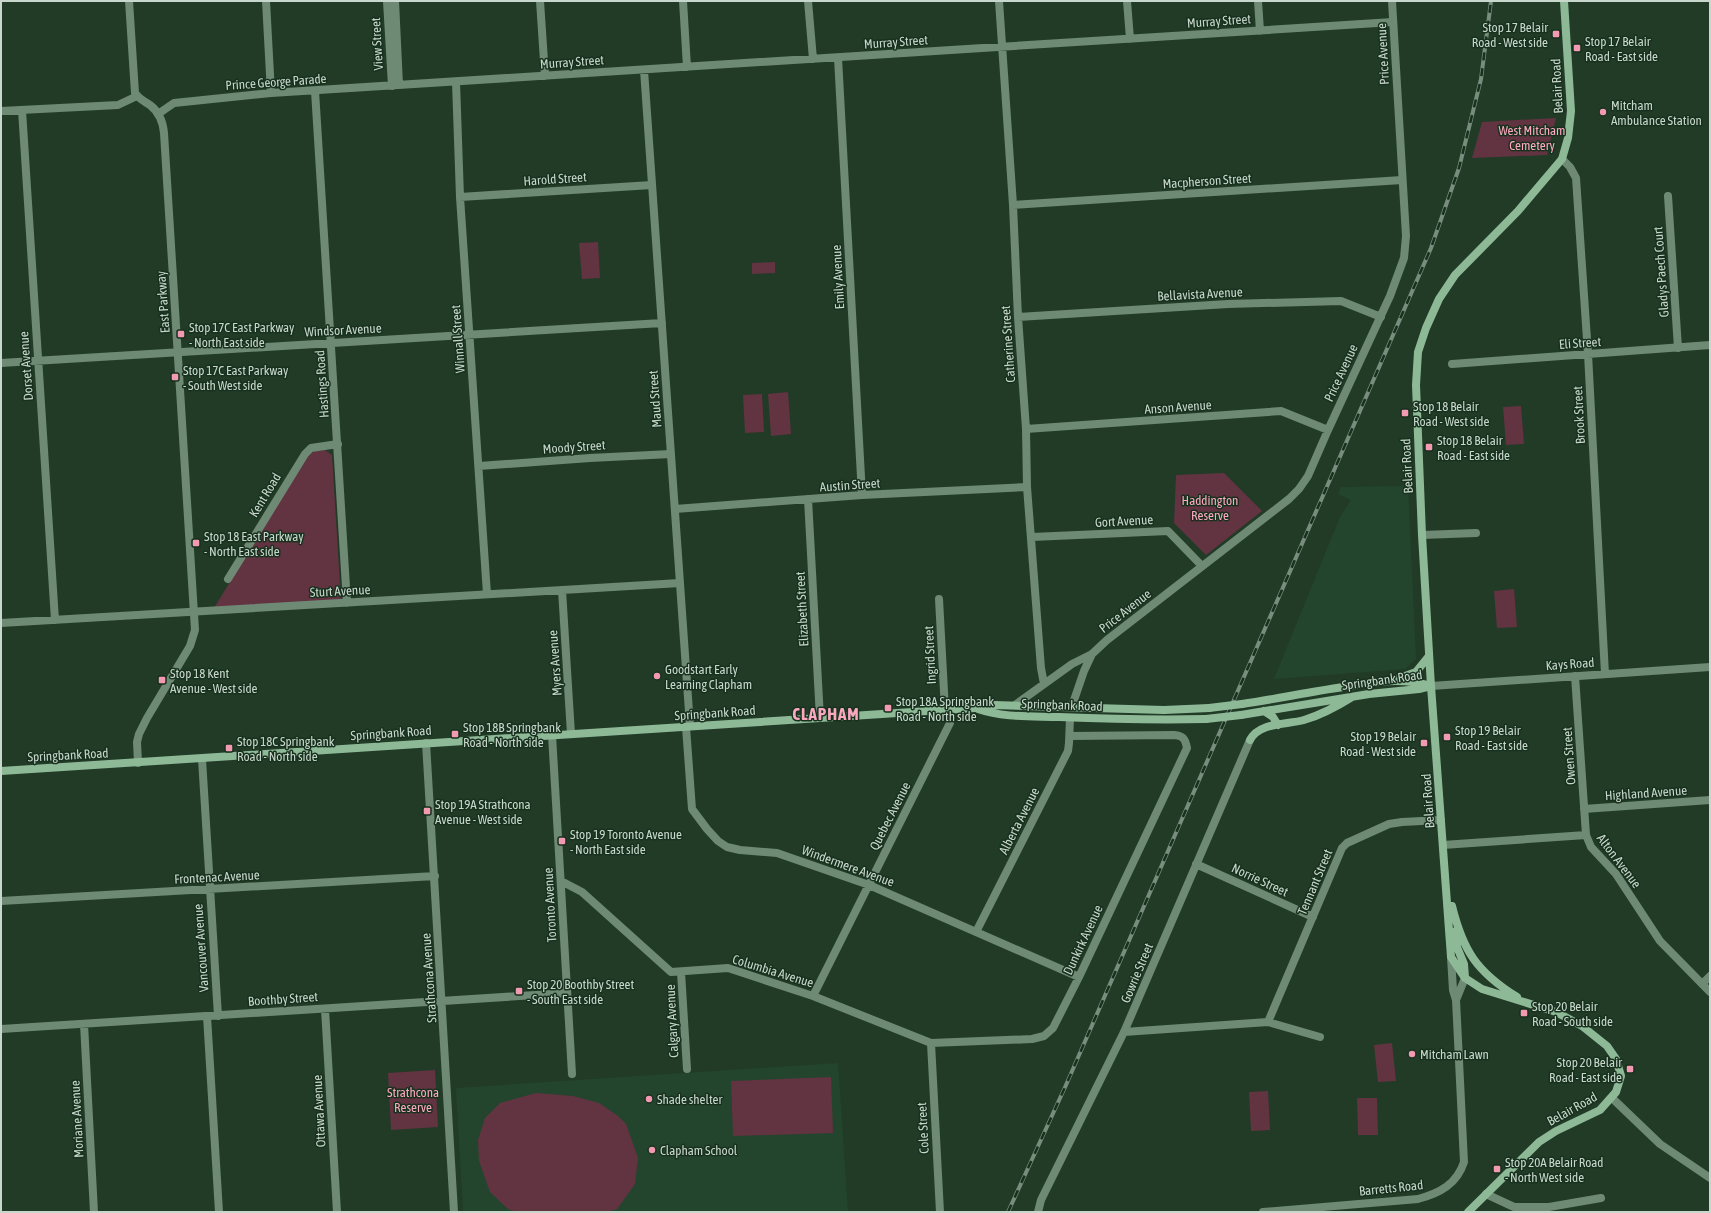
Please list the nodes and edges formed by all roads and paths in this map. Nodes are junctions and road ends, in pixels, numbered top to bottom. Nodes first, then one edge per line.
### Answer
1 (129, 1) edge
2 (266, 1) edge
3 (387, 1) edge
4 (395, 1) edge
5 (540, 1) edge
6 (683, 1) edge
7 (808, 1) edge
8 (999, 1) edge
9 (1127, 1) edge
10 (1258, 1) edge
11 (1392, 1) edge
12 (1564, 1) edge
13 (1393, 22) junction
14 (1260, 31) junction
15 (1130, 39) junction
16 (1002, 47) junction
17 (838, 58) junction
18 (813, 59) junction
19 (687, 67) junction
20 (644, 70) junction
21 (545, 76) junction
22 (456, 82) junction
23 (396, 86) junction
24 (315, 91) junction
25 (271, 93) junction
26 (137, 96) junction
27 (22, 110) junction
28 (1, 112) edge
29 (158, 114) junction
30 (1562, 159) junction
31 (1402, 180) junction
32 (652, 185) junction
33 (1668, 196) dead end
34 (460, 197) junction
35 (1013, 205) junction
36 (1018, 316) junction
37 (1381, 316) junction
38 (662, 323) junction
39 (470, 334) junction
40 (331, 342) junction
41 (1710, 345) edge
42 (1678, 348) junction
43 (178, 351) junction
44 (1588, 354) junction
45 (37, 360) junction
46 (1, 363) edge
47 (1452, 364) dead end
48 (1026, 429) junction
49 (1328, 430) junction
50 (338, 444) junction
51 (671, 454) junction
52 (479, 466) junction
53 (1027, 487) junction
54 (862, 496) junction
55 (808, 499) junction
56 (675, 509) junction
57 (1476, 533) dead end
58 (1422, 535) junction
59 (1032, 538) junction
60 (1202, 566) junction
61 (228, 580) dead end
62 (680, 583) junction
63 (562, 590) junction
64 (487, 594) junction
65 (939, 599) dead end
66 (346, 603) junction
67 (194, 612) junction
68 (55, 620) junction
69 (1, 624) edge
70 (1092, 654) junction
71 (1429, 656) junction
72 (1710, 667) edge
73 (1605, 674) junction
74 (1575, 676) junction
75 (1389, 681) junction
76 (1044, 684) junction
77 (1431, 686) junction
78 (1354, 696) junction
79 (1015, 705) junction
80 (1072, 706) junction
81 (975, 708) junction
82 (947, 710) junction
83 (1264, 711) junction
84 (820, 718) junction
85 (1070, 718) junction
86 (1278, 725) junction
87 (688, 726) junction
88 (572, 734) junction
89 (552, 735) junction
90 (1070, 736) junction
91 (1250, 740) joint
92 (426, 743) junction
93 (202, 759) junction
94 (138, 763) junction
95 (1, 771) edge
96 (1710, 800) edge
97 (1584, 809) junction
98 (1441, 820) junction
99 (1586, 835) junction
100 (1443, 845) junction
101 (1196, 864) junction
102 (434, 876) junction
103 (561, 881) junction
104 (869, 885) junction
105 (1446, 885) junction
106 (210, 889) junction
107 (1, 901) edge
108 (1313, 917) junction
109 (1456, 922) junction
110 (976, 932) junction
111 (1451, 957) junction
112 (681, 972) junction
113 (1710, 976) edge
114 (1079, 977) junction
115 (1465, 978) junction
116 (1702, 984) junction
117 (1710, 992) edge
118 (567, 993) junction
119 (814, 996) junction
120 (1456, 1000) junction
121 (443, 1002) junction
122 (1525, 1002) junction
123 (325, 1009) junction
124 (207, 1016) junction
125 (218, 1016) junction
126 (1268, 1022) junction
127 (84, 1024) junction
128 (1, 1029) edge
129 (1124, 1032) junction
130 (1320, 1037) dead end
131 (931, 1042) junction
132 (687, 1069) dead end
133 (572, 1074) dead end
134 (1612, 1098) junction
135 (1710, 1178) edge
136 (1486, 1194) junction
137 (1600, 1198) dead end
138 (94, 1212) edge
139 (219, 1212) edge
140 (337, 1212) edge
141 (454, 1212) edge
142 (940, 1212) edge
143 (1038, 1212) edge
144 (1263, 1212) edge
145 (1468, 1212) edge

1 - 26 street
2 - 25 street
3 - 23 street, View Street
4 - 23 street, View Street
5 - 21 street
6 - 19 street
7 - 18 street
8 - 16 street, Catherine Street
9 - 15 street
10 - 14 street
11 - 13 street, Price Avenue
12 - 30 main road, Belair Road
13 - 14 street, Murray Street
13 - 31 street, Price Avenue
14 - 15 street, Murray Street
15 - 16 street, Murray Street
16 - 17 street, Murray Street
16 - 35 street, Catherine Street
17 - 18 street, Murray Street
17 - 54 street, Emily Avenue
18 - 19 street, Murray Street
19 - 20 street, Murray Street
20 - 21 street, Murray Street
20 - 32 street, Maud Street
21 - 22 street, Murray Street
22 - 23 street, Murray Street
22 - 34 street, Winnall Street
23 - 24 street, Prince George Parade
24 - 25 street, Prince George Parade
24 - 40 street, Hastings Road
25 - 29 street, Prince George Parade
26 - 27 street
26 - 29 street
27 - 28 street
27 - 45 street, Dorset Avenue
29 - 43 street, East Parkway
30 - 44 street, Brook Street
30 - 58 main road, Belair Road
31 - 35 street, Macpherson Street
31 - 37 street, Price Avenue
32 - 34 street, Harold Street
32 - 38 street, Maud Street
33 - 42 street, Gladys Paech Court
34 - 39 street, Winnall Street
35 - 36 street, Catherine Street
36 - 37 street, Bellavista Avenue
36 - 48 street, Catherine Street
37 - 49 street, Price Avenue
38 - 39 street, Windsor Avenue
38 - 51 street, Maud Street
39 - 40 street, Windsor Avenue
39 - 52 street, Winnall Street
40 - 43 street, Windsor Avenue
40 - 50 street, Hastings Road
41 - 42 street, Eli Street
42 - 44 street, Eli Street
43 - 45 street, Windsor Avenue
43 - 67 street, East Parkway
44 - 47 street, Eli Street
44 - 73 street, Brook Street
45 - 46 street, Windsor Avenue
45 - 68 street, Dorset Avenue
48 - 49 street, Anson Avenue
48 - 53 street, Catherine Street
49 - 60 street, Price Avenue
50 - 61 street, Kent Road
50 - 66 street, Hastings Road
51 - 52 street, Moody Street
51 - 56 street, Maud Street
52 - 64 street, Winnall Street
53 - 54 street, Austin Street
53 - 59 street, Catherine Street
54 - 55 street, Austin Street
55 - 56 street, Austin Street
55 - 84 street, Elizabeth Street
56 - 62 street, Maud Street
57 - 58 street
58 - 71 main road, Belair Road
59 - 60 street, Gort Avenue
59 - 76 street, Catherine Street
60 - 70 street, Price Avenue
62 - 63 street, Sturt Avenue
62 - 87 street, Maud Street
63 - 64 street, Sturt Avenue
63 - 88 street, Myers Avenue
64 - 66 street, Sturt Avenue
65 - 82 street, Ingrid Street
66 - 67 street, Sturt Avenue
67 - 68 street, Sturt Avenue
67 - 94 street
68 - 69 street, Sturt Avenue
70 - 76 street, Price Avenue
70 - 80 street, Price Avenue
71 - 75 main road
71 - 77 main road, Belair Road
72 - 73 street, Kays Road
73 - 74 street, Kays Road
74 - 77 street, Kays Road
74 - 97 street, Owen Street
75 - 77 main road, Springbank Road
75 - 80 main road, Springbank Road, bridge
76 - 79 street, Price Avenue
77 - 78 main road, Springbank Road
77 - 98 main road, Belair Road
78 - 83 main road, Springbank Road
78 - 86 main road
79 - 80 main road, Springbank Road
79 - 81 main road, Springbank Road
80 - 85 main road
81 - 82 main road, Springbank Road
81 - 85 main road, Springbank Road
82 - 84 main road, Springbank Road
82 - 104 street, Quebec Avenue
83 - 85 main road, Springbank Road, bridge
83 - 86 main road
84 - 87 main road, Springbank Road
85 - 90 street, Alberta Avenue
86 - 91 main road
87 - 88 main road, Springbank Road
87 - 104 street, Windermere Avenue
88 - 89 main road, Springbank Road
89 - 92 main road, Springbank Road
89 - 103 street, Toronto Avenue
90 - 110 street, Alberta Avenue
90 - 114 street, Dunkirk Avenue
91 - 101 street, Gowrie Street
92 - 93 main road, Springbank Road
92 - 102 street, Strathcona Avenue
93 - 94 main road, Springbank Road
93 - 106 street, Vancouver Avenue
94 - 95 main road, Springbank Road
96 - 97 street, Highland Avenue
97 - 99 street, Owen Street
98 - 100 main road, Belair Road
98 - 108 street, Tennant Street
99 - 100 street, Alton Avenue
99 - 116 street, Alton Avenue
100 - 105 main road, Belair Road
101 - 108 street, Norrie Street
101 - 129 street, Gowrie Street
102 - 106 street, Frontenac Avenue
102 - 121 street, Strathcona Avenue
103 - 112 street, Columbia Avenue
103 - 118 street, Toronto Avenue
104 - 110 street, Windermere Avenue
104 - 119 street, Quebec Avenue
105 - 109 main road, Belair Road
105 - 111 main road, Belair Road
106 - 107 street, Frontenac Avenue
106 - 125 street, Vancouver Avenue
108 - 126 street, Tennant Street
109 - 115 main road
109 - 122 main road, Belair Road
110 - 114 street, Windermere Avenue
111 - 115 main road, Belair Road
111 - 120 street, Barretts Road
112 - 119 street, Columbia Avenue
112 - 132 street, Calgary Avenue
113 - 116 street
114 - 131 street, Dunkirk Avenue
115 - 120 street, Barretts Road
115 - 122 main road, Belair Road
116 - 117 street, Alton Avenue
118 - 121 street, Boothby Street
118 - 133 street, Toronto Avenue
119 - 131 street, Columbia Avenue
120 - 144 street, Barretts Road
121 - 123 street, Boothby Street
121 - 141 street, Strathcona Avenue
122 - 134 main road, Belair Road
123 - 125 street, Boothby Street
123 - 140 street, Ottawa Avenue
124 - 125 street, Boothby Street
124 - 127 street, Boothby Street
124 - 139 street
126 - 129 street
126 - 130 street
127 - 128 street, Boothby Street
127 - 138 street, Moriane Avenue
129 - 143 street, Gowrie Street
131 - 142 street, Cole Street
134 - 135 street
134 - 136 main road, Belair Road
136 - 137 street
136 - 145 main road, Belair Road

